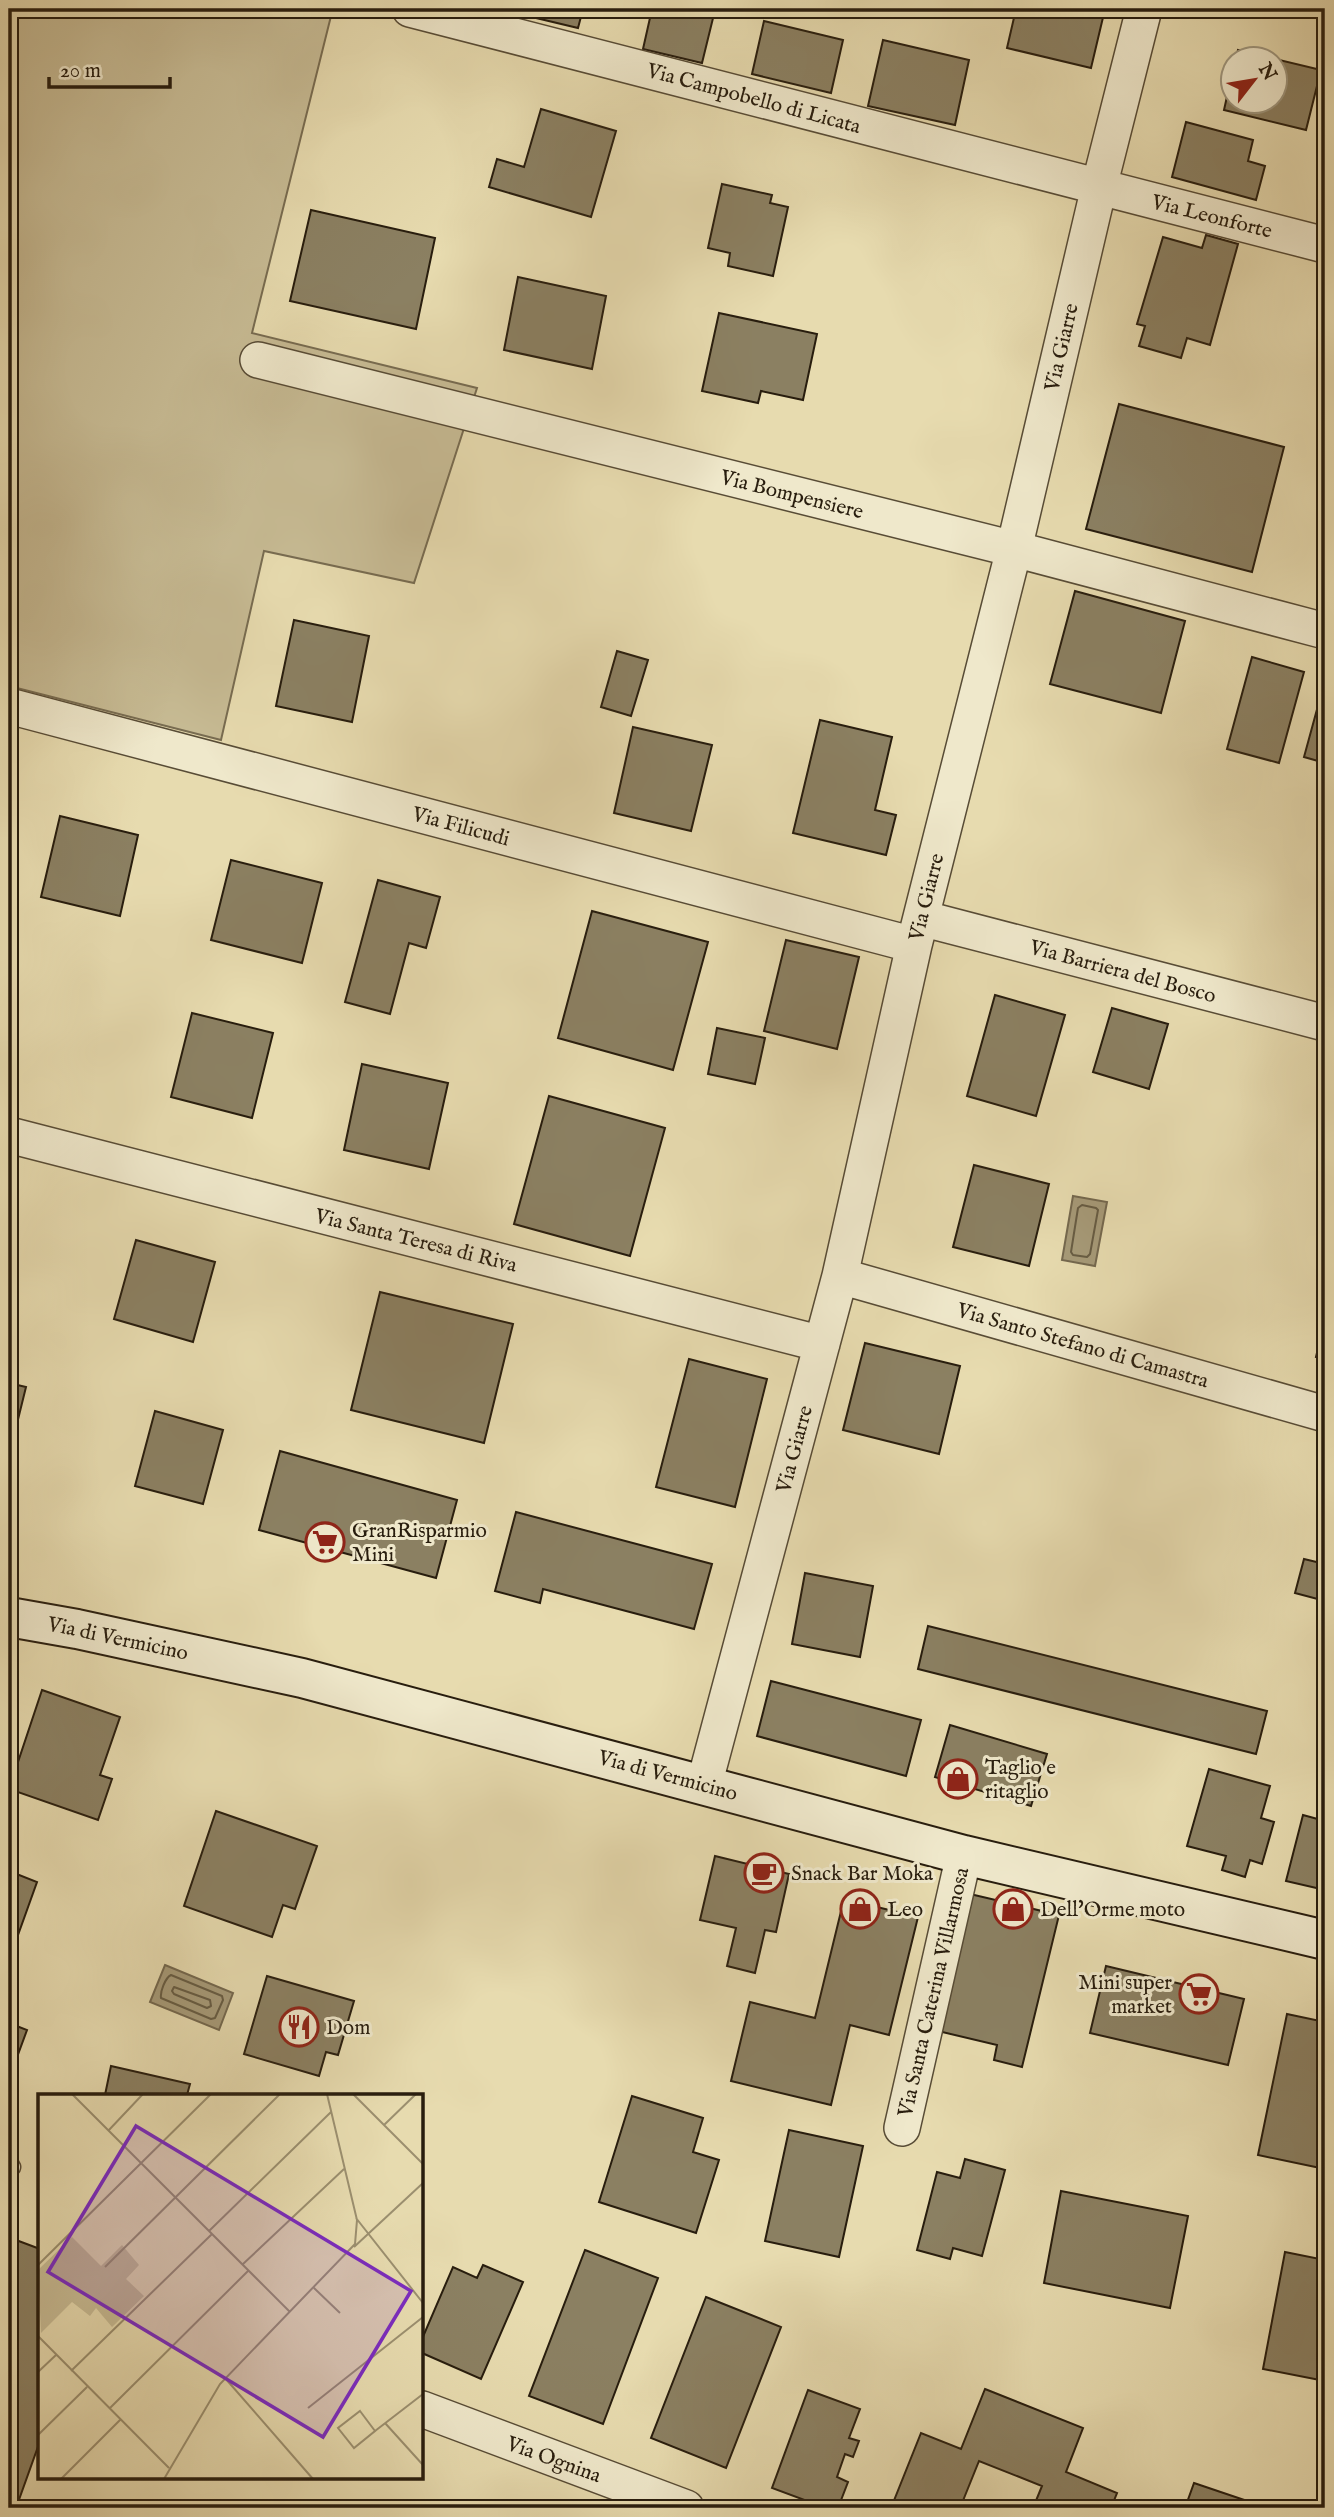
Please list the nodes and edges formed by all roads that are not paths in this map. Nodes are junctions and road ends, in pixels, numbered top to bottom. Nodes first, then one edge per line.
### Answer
1 (410, 9) edge
2 (1144, 9) edge
3 (1099, 187) junction
4 (1325, 245) edge
5 (258, 360) dead end
6 (1013, 549) junction
7 (1325, 631) edge
8 (9, 706) edge
9 (918, 931) junction
10 (1325, 1023) edge
11 (9, 1135) edge
12 (840, 1276) junction
13 (822, 1344) junction
14 (1325, 1414) edge
15 (9, 1617) edge
16 (704, 1785) junction
17 (964, 1855) junction
18 (1325, 1940) edge
19 (902, 2128) dead end
20 (424, 2410) edge
21 (686, 2508) edge

1 - 3 street, Via Campobello di Licata
2 - 3 street, Via Giarre
3 - 4 street, Via Leonforte
3 - 6 street, Via Giarre
5 - 6 street, Via Bompensiere
6 - 7 street, Via Bompensiere
6 - 9 street, Via Giarre
8 - 9 street, Via Filicudi
9 - 10 street, Via Barriera del Bosco
9 - 12 street, Via Giarre
11 - 13 street, Via Santa Teresa di Riva
12 - 13 street, Via Giarre
12 - 14 street, Via Santo Stefano di Camastra
13 - 16 street, Via Giarre
15 - 16 main road, Via di Vermicino
16 - 17 main road, Via di Vermicino
17 - 18 main road, Via di Vermicino
17 - 19 street, Via Santa Caterina Villarmosa
20 - 21 street, Via Ognina

